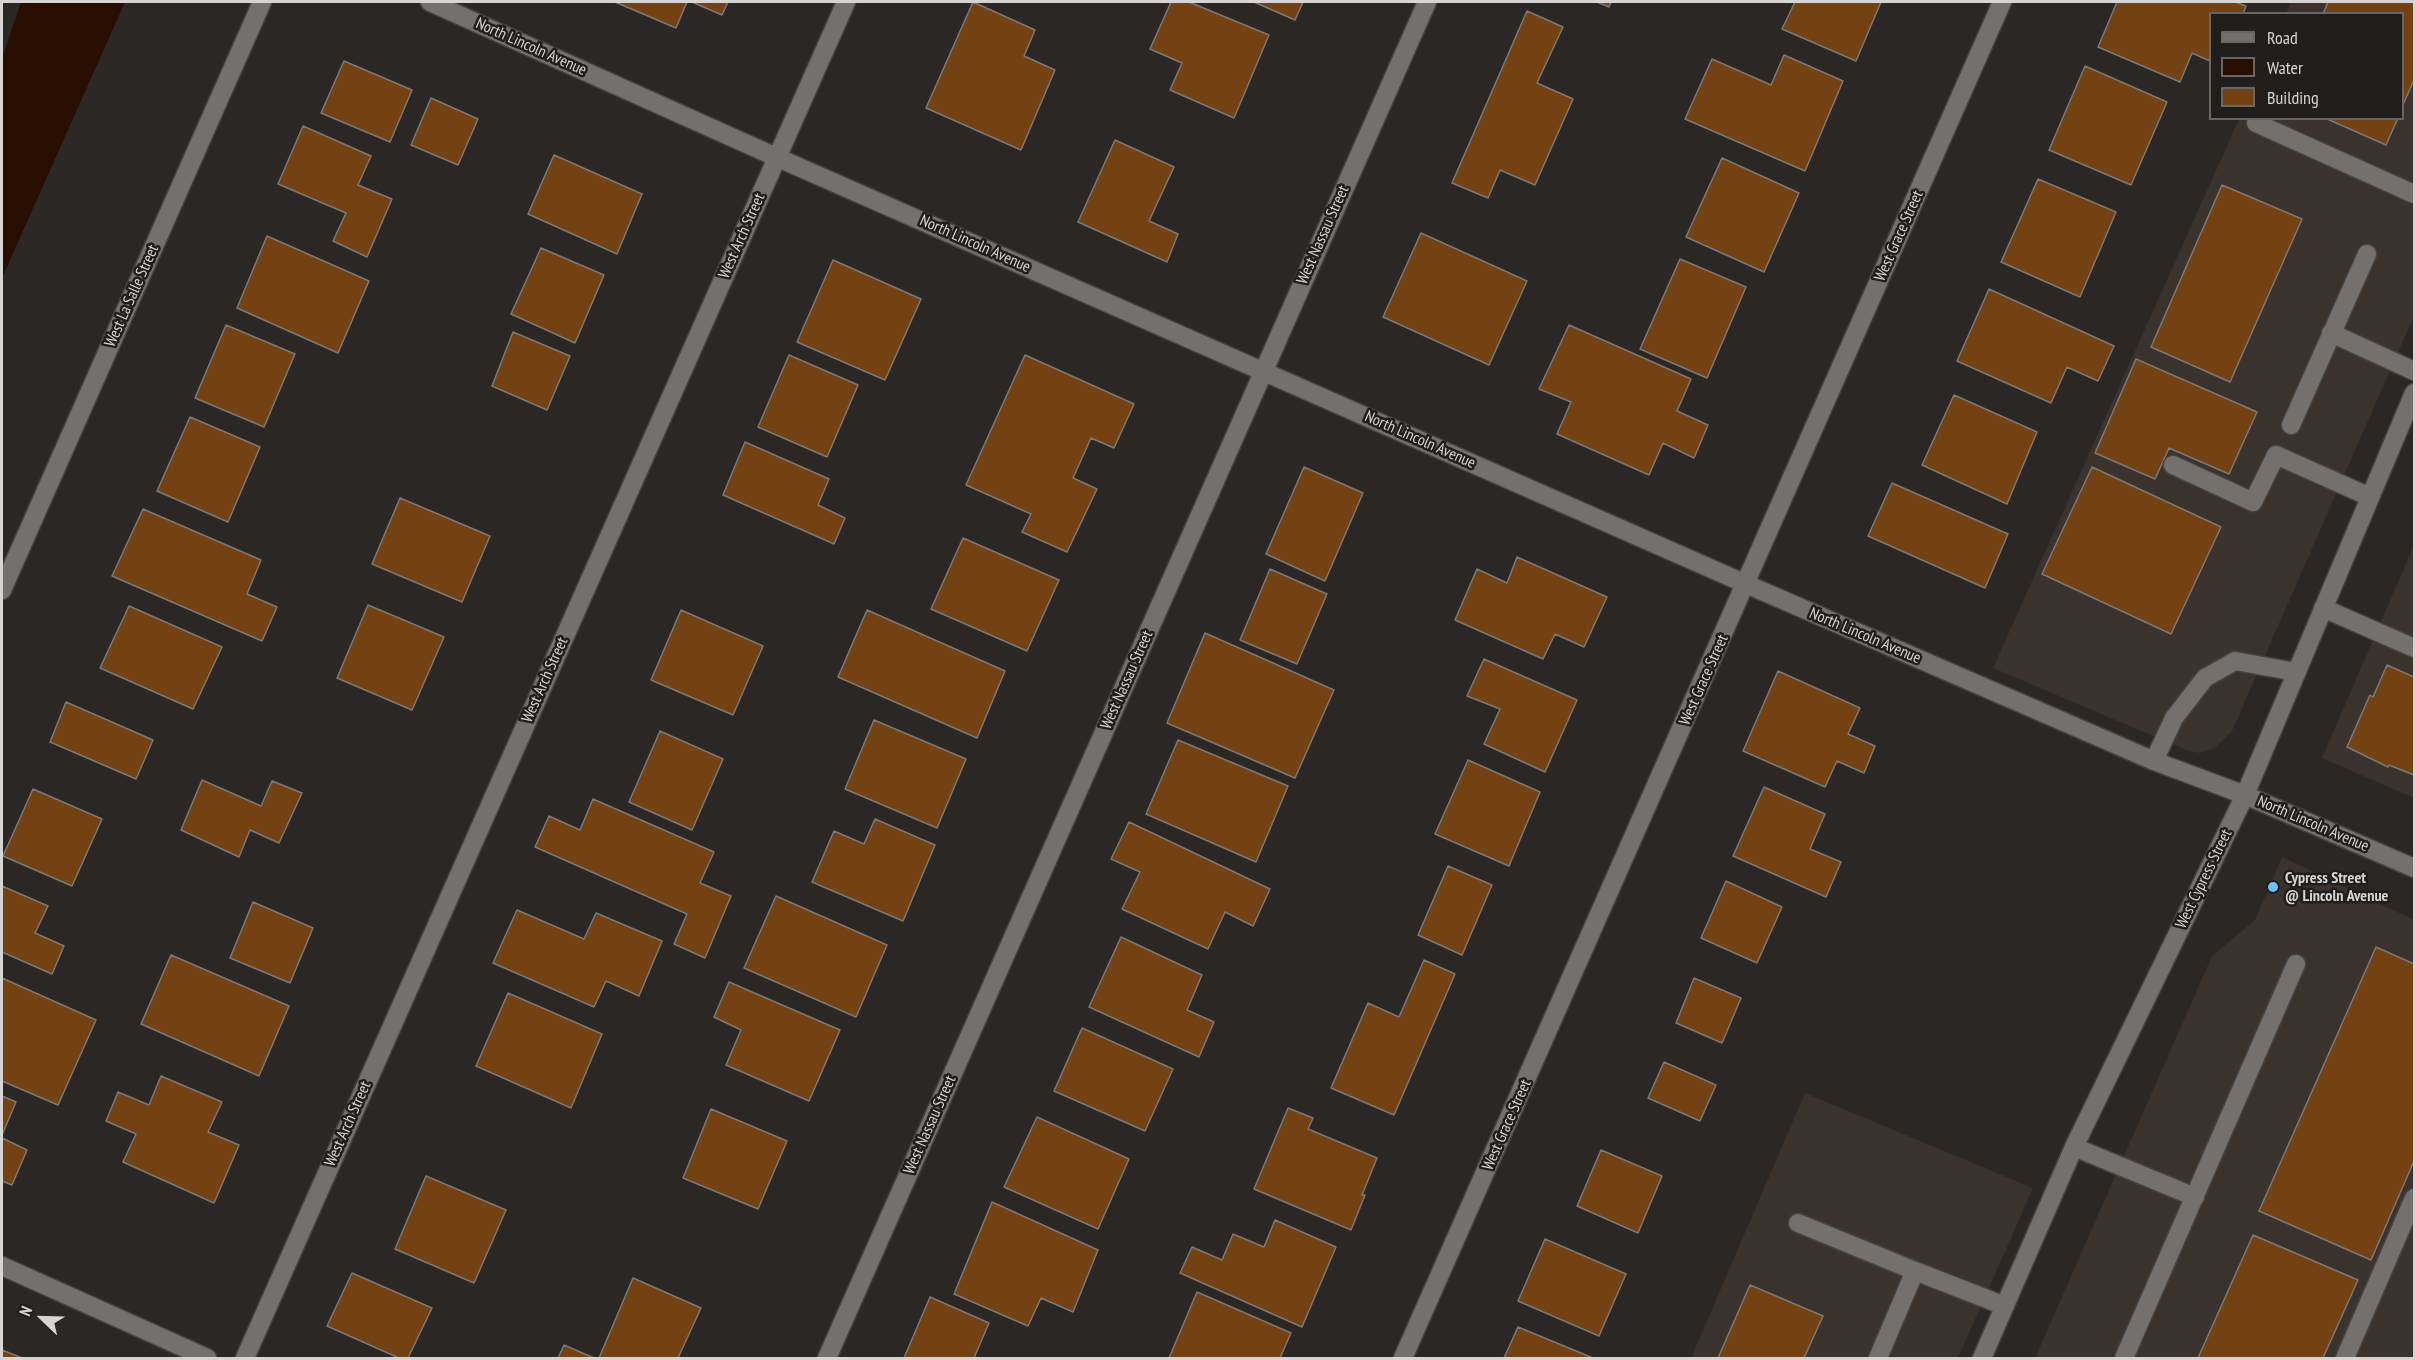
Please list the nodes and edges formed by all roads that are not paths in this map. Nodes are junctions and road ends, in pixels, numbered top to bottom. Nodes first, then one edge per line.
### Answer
1 (262, 2) edge
2 (430, 2) edge
3 (846, 2) edge
4 (1427, 2) edge
5 (2002, 2) edge
6 (2256, 123) dead end
7 (776, 157) junction
8 (2415, 194) edge
9 (2367, 254) dead end
10 (2331, 333) junction
11 (1264, 370) junction
12 (2415, 371) edge
13 (2415, 393) edge
14 (2291, 425) dead end
15 (2173, 465) dead end
16 (2370, 497) junction
17 (1746, 585) junction
18 (2, 590) edge
19 (2323, 608) junction
20 (2415, 648) edge
21 (2296, 672) junction
22 (2154, 761) junction
23 (2245, 795) junction
24 (2415, 868) edge
25 (2296, 964) dead end
26 (2074, 1147) junction
27 (2194, 1197) junction
28 (2415, 1198) edge
29 (1798, 1223) dead end
30 (2, 1266) edge
31 (1915, 1270) junction
32 (2005, 1306) junction
33 (207, 1359) edge
34 (245, 1359) edge
35 (827, 1359) edge
36 (1403, 1359) edge
37 (1878, 1359) edge
38 (1982, 1359) edge
39 (2124, 1359) edge
40 (2344, 1359) edge

1 - 18 street, West La Salle Street
2 - 7 street, North Lincoln Avenue
3 - 7 street, West Arch Street
4 - 11 street, West Nassau Street
5 - 17 street, West Grace Street
6 - 8 street
7 - 11 street, North Lincoln Avenue
7 - 34 street, West Arch Street
9 - 10 street
10 - 12 street
10 - 14 street
11 - 17 street, North Lincoln Avenue
11 - 35 street, West Nassau Street
13 - 16 street, West Cypress Street
15 - 16 street
16 - 19 street, West Cypress Street
17 - 22 street, North Lincoln Avenue
17 - 36 street, West Grace Street
19 - 20 street
19 - 21 street, West Cypress Street
21 - 22 street
21 - 23 street, West Cypress Street
22 - 23 street, North Lincoln Avenue
23 - 24 street, North Lincoln Avenue
23 - 26 street, West Cypress Street
25 - 27 street
26 - 27 street
26 - 32 street, West Cypress Street
27 - 39 street
28 - 40 street
29 - 31 street
30 - 33 street
31 - 32 street
31 - 37 street
32 - 38 street, West Cypress Street

